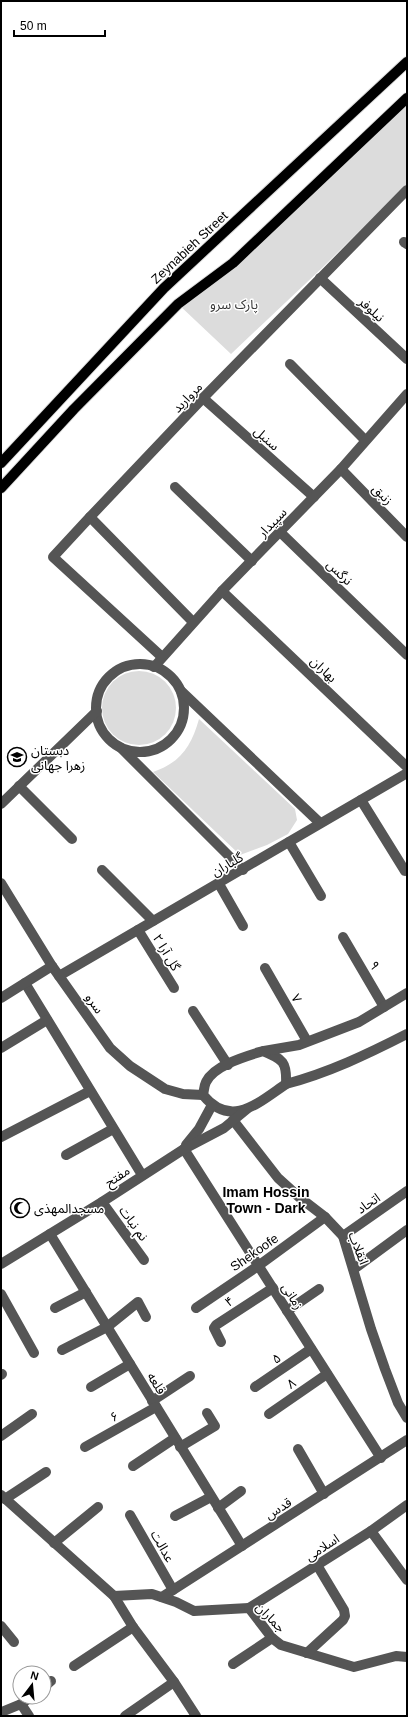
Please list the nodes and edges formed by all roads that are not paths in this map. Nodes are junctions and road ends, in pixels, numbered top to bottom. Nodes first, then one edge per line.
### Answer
1 (407, 62) edge
2 (407, 98) edge
3 (407, 190) edge
4 (320, 278) junction
5 (407, 359) edge
6 (290, 364) dead end
7 (407, 394) edge
8 (203, 398) junction
9 (366, 440) junction
10 (1, 463) edge
11 (341, 469) junction
12 (175, 487) dead end
13 (1, 488) edge
14 (314, 497) junction
15 (90, 517) junction
16 (280, 532) junction
17 (407, 537) edge
18 (252, 561) junction
19 (222, 591) junction
20 (193, 622) junction
21 (407, 655) edge
22 (162, 657) junction
23 (154, 667) junction
24 (181, 690) junction
25 (97, 711) junction
26 (118, 745) junction
27 (407, 767) edge
28 (407, 773) edge
29 (19, 786) junction
30 (361, 800) junction
31 (1, 804) edge
32 (320, 823) junction
33 (72, 840) dead end
34 (289, 842) junction
35 (102, 870) dead end
36 (243, 870) junction
37 (404, 871) dead end
38 (1, 883) edge
39 (219, 884) junction
40 (321, 896) dead end
41 (153, 921) junction
42 (243, 926) dead end
43 (138, 930) junction
44 (343, 937) dead end
45 (52, 966) junction
46 (265, 968) dead end
47 (59, 976) junction
48 (25, 983) junction
49 (174, 988) dead end
50 (407, 993) edge
51 (1, 998) edge
52 (384, 1007) junction
53 (193, 1011) dead end
54 (47, 1020) junction
55 (407, 1034) edge
56 (307, 1041) junction
57 (1, 1048) edge
58 (263, 1051) junction
59 (228, 1065) junction
60 (286, 1084) junction
61 (90, 1090) junction
62 (203, 1095) junction
63 (212, 1106) junction
64 (247, 1109) junction
65 (233, 1120) junction
66 (114, 1129) junction
67 (1, 1137) edge
68 (184, 1148) junction
69 (66, 1155) dead end
70 (142, 1175) junction
71 (407, 1191) edge
72 (102, 1202) junction
73 (325, 1217) junction
74 (407, 1230) edge
75 (50, 1234) junction
76 (343, 1236) junction
77 (144, 1260) dead end
78 (1, 1264) edge
79 (258, 1266) junction
80 (354, 1269) junction
81 (273, 1288) junction
82 (319, 1289) dead end
83 (86, 1292) junction
84 (1, 1294) edge
85 (55, 1308) dead end
86 (196, 1308) dead end
87 (287, 1311) junction
88 (146, 1317) dead end
89 (107, 1327) junction
90 (222, 1342) dead end
91 (312, 1349) junction
92 (62, 1350) dead end
93 (34, 1353) dead end
94 (130, 1364) junction
95 (327, 1374) junction
96 (190, 1376) dead end
97 (91, 1387) dead end
98 (255, 1387) dead end
99 (154, 1404) junction
100 (207, 1413) dead end
101 (32, 1414) dead end
102 (269, 1414) dead end
103 (407, 1417) edge
104 (1, 1436) edge
105 (407, 1440) edge
106 (178, 1442) junction
107 (85, 1447) dead end
108 (298, 1449) dead end
109 (381, 1458) junction
110 (133, 1466) dead end
111 (46, 1472) dead end
112 (241, 1491) dead end
113 (324, 1494) junction
114 (3, 1497) edge
115 (211, 1497) junction
116 (407, 1505) edge
117 (98, 1507) dead end
118 (218, 1508) junction
119 (130, 1515) dead end
120 (175, 1516) dead end
121 (371, 1531) junction
122 (54, 1543) junction
123 (242, 1546) junction
124 (317, 1565) junction
125 (407, 1580) edge
126 (173, 1590) junction
127 (114, 1596) junction
128 (162, 1597) junction
129 (249, 1608) junction
130 (1, 1626) edge
131 (133, 1627) junction
132 (272, 1638) junction
133 (14, 1642) dead end
134 (307, 1653) junction
135 (407, 1657) edge
136 (233, 1664) dead end
137 (74, 1666) dead end
138 (174, 1682) junction
139 (19, 1705) edge
140 (22, 1705) edge
141 (4, 1711) dead end
142 (29, 1716) edge
143 (125, 1716) edge
144 (196, 1716) edge

1 - 10 main road, Zeynabieh Street
2 - 13 main road
3 - 4 street, مروارید
4 - 5 street, نیلوفر
4 - 8 street, مروارید
6 - 9 street
7 - 9 street, سپیدار
8 - 14 street, سنبل
8 - 15 street, مروارید
9 - 11 street, سپیدار
11 - 14 street, سپیدار
11 - 17 street, زنبق
12 - 18 street
14 - 16 street, سپیدار
15 - 20 street
15 - 22 street, مروارید
16 - 18 street, سپیدار
16 - 21 street, نرگس
18 - 19 street, سپیدار
19 - 20 street, سپیدار
19 - 27 street, بهاران
20 - 22 street, سپیدار
22 - 23 street, سپیدار
23 - 24 street
23 - 25 street
24 - 26 street
24 - 32 street
25 - 26 street
25 - 29 street
26 - 36 street
28 - 30 street, گلباران
29 - 31 street
29 - 33 street
30 - 32 street, گلباران
30 - 37 street
32 - 34 street, گلباران
34 - 36 street, گلباران
34 - 40 street
35 - 41 street
36 - 39 street, گلباران
38 - 45 street, سرو
39 - 41 street, گلباران
39 - 42 street
41 - 43 street, گلباران
43 - 47 street, گلباران
43 - 49 street, گل آرا ۲
44 - 52 street, ۹
45 - 47 street, سرو
45 - 48 street
46 - 56 street, ۷
47 - 62 street, سرو
48 - 51 street
48 - 54 street
50 - 52 street
52 - 56 street
53 - 59 street
54 - 57 street
54 - 61 street
55 - 60 street
56 - 58 street
58 - 59 street
58 - 60 street
59 - 62 street
60 - 64 street
61 - 66 street
61 - 67 street
62 - 63 street
63 - 64 street
63 - 68 street
64 - 65 street, مفتح
65 - 68 street, مفتح
65 - 73 street, انقلاب
66 - 69 street
66 - 70 street
68 - 70 street, مفتح
68 - 79 street, زمانی
70 - 72 street, مفتح
71 - 76 street, اتحاد
72 - 75 street, مفتح
72 - 77 street, نم نبات
73 - 76 street, انقلاب
73 - 79 street, Shekoofe
74 - 80 street
75 - 78 street, مفتح
75 - 83 street, قلعه
76 - 80 street, انقلاب
79 - 81 street, زمانی
79 - 86 street, Shekoofe
80 - 103 street, انقلاب
81 - 87 street, زمانی
81 - 90 street, ۴
82 - 87 street
83 - 85 street
83 - 89 street, قلعه
84 - 93 street
87 - 91 street, زمانی
88 - 89 street
89 - 92 street
89 - 94 street, قلعه
91 - 95 street, زمانی
91 - 98 street, ۵
94 - 97 street
94 - 99 street, قلعه
95 - 102 street, ۸
95 - 109 street, زمانی
96 - 99 street
99 - 106 street, قلعه
99 - 107 street, ۶
100 - 106 street
101 - 104 street
105 - 109 street, قدس
106 - 110 street
106 - 115 street, قلعه
108 - 113 street
109 - 113 street, قدس
111 - 114 street
112 - 118 street
113 - 123 street, قدس
114 - 122 street
115 - 118 street, قلعه
115 - 120 street
116 - 121 street, اسلامی
117 - 122 street
118 - 123 street, قلعه
119 - 126 street, عدالت
121 - 124 street, اسلامی
121 - 125 street
122 - 127 street
123 - 126 street, قدس
124 - 129 street, اسلامی
124 - 134 street
126 - 128 street, قدس
127 - 128 street, جماران
127 - 131 street
128 - 129 street, جماران
129 - 132 street, جماران
130 - 133 street
131 - 137 street
131 - 138 street
132 - 134 street, جماران
132 - 136 street
134 - 135 street, جماران
138 - 143 street
138 - 144 street
139 - 141 street
140 - 142 street

